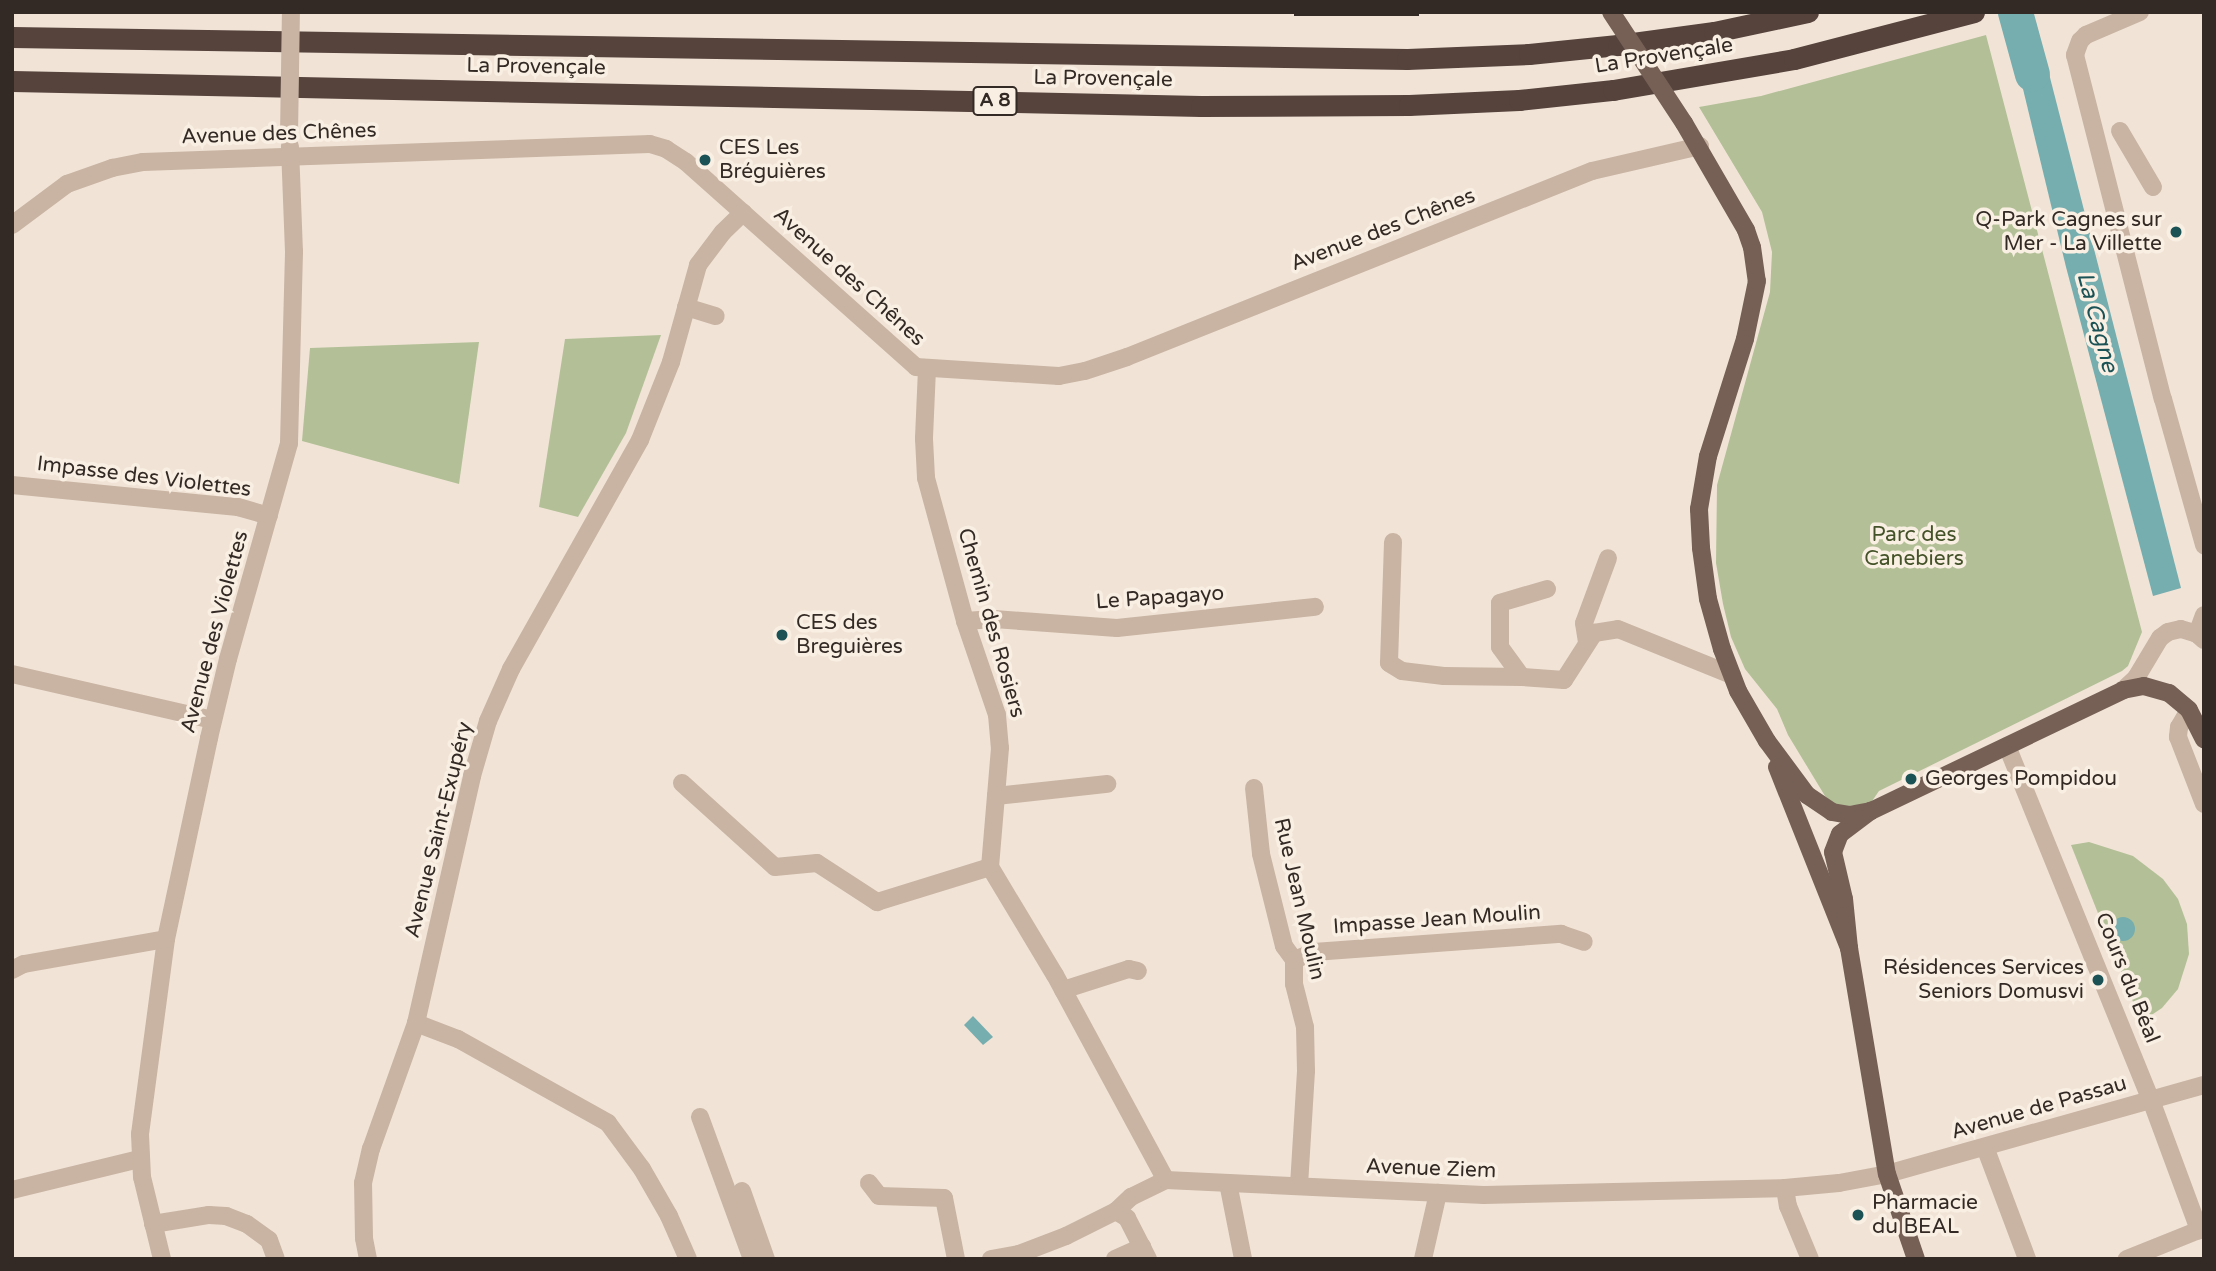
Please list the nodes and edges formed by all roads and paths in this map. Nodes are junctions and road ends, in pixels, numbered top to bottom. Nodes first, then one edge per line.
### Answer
1 (291, 12) edge
2 (1611, 12) edge
3 (1808, 12) edge
4 (2140, 12) edge
5 (1972, 13) edge
6 (12, 37) edge
7 (12, 81) edge
8 (2120, 131) dead end
9 (1700, 146) junction
10 (291, 157) junction
11 (2153, 187) dead end
12 (743, 213) junction
13 (12, 225) edge
14 (685, 309) junction
15 (716, 316) dead end
16 (927, 369) junction
17 (2173, 408) dead end
18 (2173, 430) junction
19 (12, 485) edge
20 (269, 516) junction
21 (1393, 542) dead end
22 (2204, 545) edge
23 (1608, 558) dead end
24 (1547, 589) dead end
25 (1315, 607) dead end
26 (2204, 615) edge
27 (965, 621) junction
28 (2200, 637) edge
29 (1587, 642) junction
30 (12, 674) edge
31 (1732, 675) junction
32 (1522, 677) junction
33 (2123, 690) junction
34 (2196, 712) edge
35 (214, 720) junction
36 (2203, 736) edge
37 (1768, 741) junction
38 (2007, 746) junction
39 (682, 783) dead end
40 (1107, 784) dead end
41 (1254, 789) dead end
42 (996, 796) junction
43 (2204, 804) edge
44 (1871, 811) junction
45 (990, 867) junction
46 (166, 939) junction
47 (1584, 942) dead end
48 (1849, 948) junction
49 (1294, 960) junction
50 (16, 964) edge
51 (1138, 971) dead end
52 (1063, 990) junction
53 (416, 1023) junction
54 (2204, 1085) edge
55 (2151, 1100) junction
56 (700, 1117) dead end
57 (1985, 1147) junction
58 (139, 1159) junction
59 (1887, 1174) junction
60 (1166, 1181) junction
61 (1228, 1182) junction
62 (870, 1184) dead end
63 (1299, 1186) junction
64 (1785, 1188) junction
65 (12, 1190) edge
66 (742, 1191) dead end
67 (1437, 1193) junction
68 (1116, 1211) junction
69 (153, 1224) junction
70 (1145, 1253) edge
71 (998, 1258) edge
72 (162, 1259) edge
73 (276, 1259) edge
74 (368, 1259) edge
75 (688, 1259) edge
76 (752, 1259) edge
77 (766, 1259) edge
78 (957, 1259) edge
79 (990, 1259) edge
80 (1115, 1259) edge
81 (1242, 1259) edge
82 (1423, 1259) edge
83 (1810, 1259) edge
84 (1916, 1259) edge
85 (2027, 1259) edge
86 (2127, 1259) edge

1 - 10 street, Avenue des Violettes, bridge
2 - 9 main road, bridge
3 - 6 highway, La Provençale / A 8
4 - 18 street
5 - 7 highway, La Provençale / A 8
8 - 11 street
9 - 16 street, Avenue des Chênes
9 - 31 main road
10 - 12 street, Avenue des Chênes
10 - 13 street, Avenue des Chênes
10 - 20 street, Avenue des Violettes
12 - 14 street, Avenue Saint-Exupéry
12 - 16 street, Avenue des Chênes
14 - 15 street
14 - 53 street, Avenue Saint-Exupéry
16 - 27 street, Chemin des Rosiers
17 - 18 street
18 - 22 street
19 - 20 street, Impasse des Violettes
20 - 35 street, Avenue des Violettes
21 - 32 street
23 - 29 street
24 - 32 street
25 - 27 street, Le Papagayo
26 - 28 street
27 - 42 street, Chemin des Rosiers
28 - 33 street
29 - 31 street
29 - 32 street
30 - 35 street
31 - 37 main road
33 - 34 main road
33 - 38 main road
34 - 36 main road
34 - 43 street
35 - 46 street, Avenue des Violettes
37 - 44 main road
37 - 48 main road
38 - 44 main road
38 - 55 street, Cours du Béal
39 - 45 street
40 - 42 street
41 - 49 street, Rue Jean Moulin
42 - 45 street, Chemin des Rosiers
44 - 48 main road
45 - 52 street
46 - 50 street
46 - 58 street, Avenue des Violettes
47 - 49 street, Impasse Jean Moulin
48 - 59 main road
49 - 63 street, Rue Jean Moulin
51 - 52 street
52 - 60 street
53 - 74 street, Avenue Saint-Exupéry
53 - 75 street
54 - 55 street, Avenue de Passau
55 - 57 street, Avenue de Passau
55 - 86 street, Cours du Béal
56 - 76 street
57 - 59 street, Avenue de Passau
57 - 85 street
58 - 65 street
58 - 69 street, Avenue des Violettes
59 - 64 street, Avenue Ziem
59 - 84 main road
60 - 61 street, Avenue Ziem
60 - 68 street, Avenue Ziem
61 - 63 street, Avenue Ziem
61 - 81 street
62 - 78 street
63 - 67 street, Avenue Ziem
64 - 67 street, Avenue Ziem
64 - 83 street
66 - 77 street
67 - 82 street
68 - 70 street
68 - 71 street, Avenue Ziem
69 - 72 street, Avenue des Violettes
69 - 73 street
70 - 80 street
71 - 79 street, Avenue Ziem

